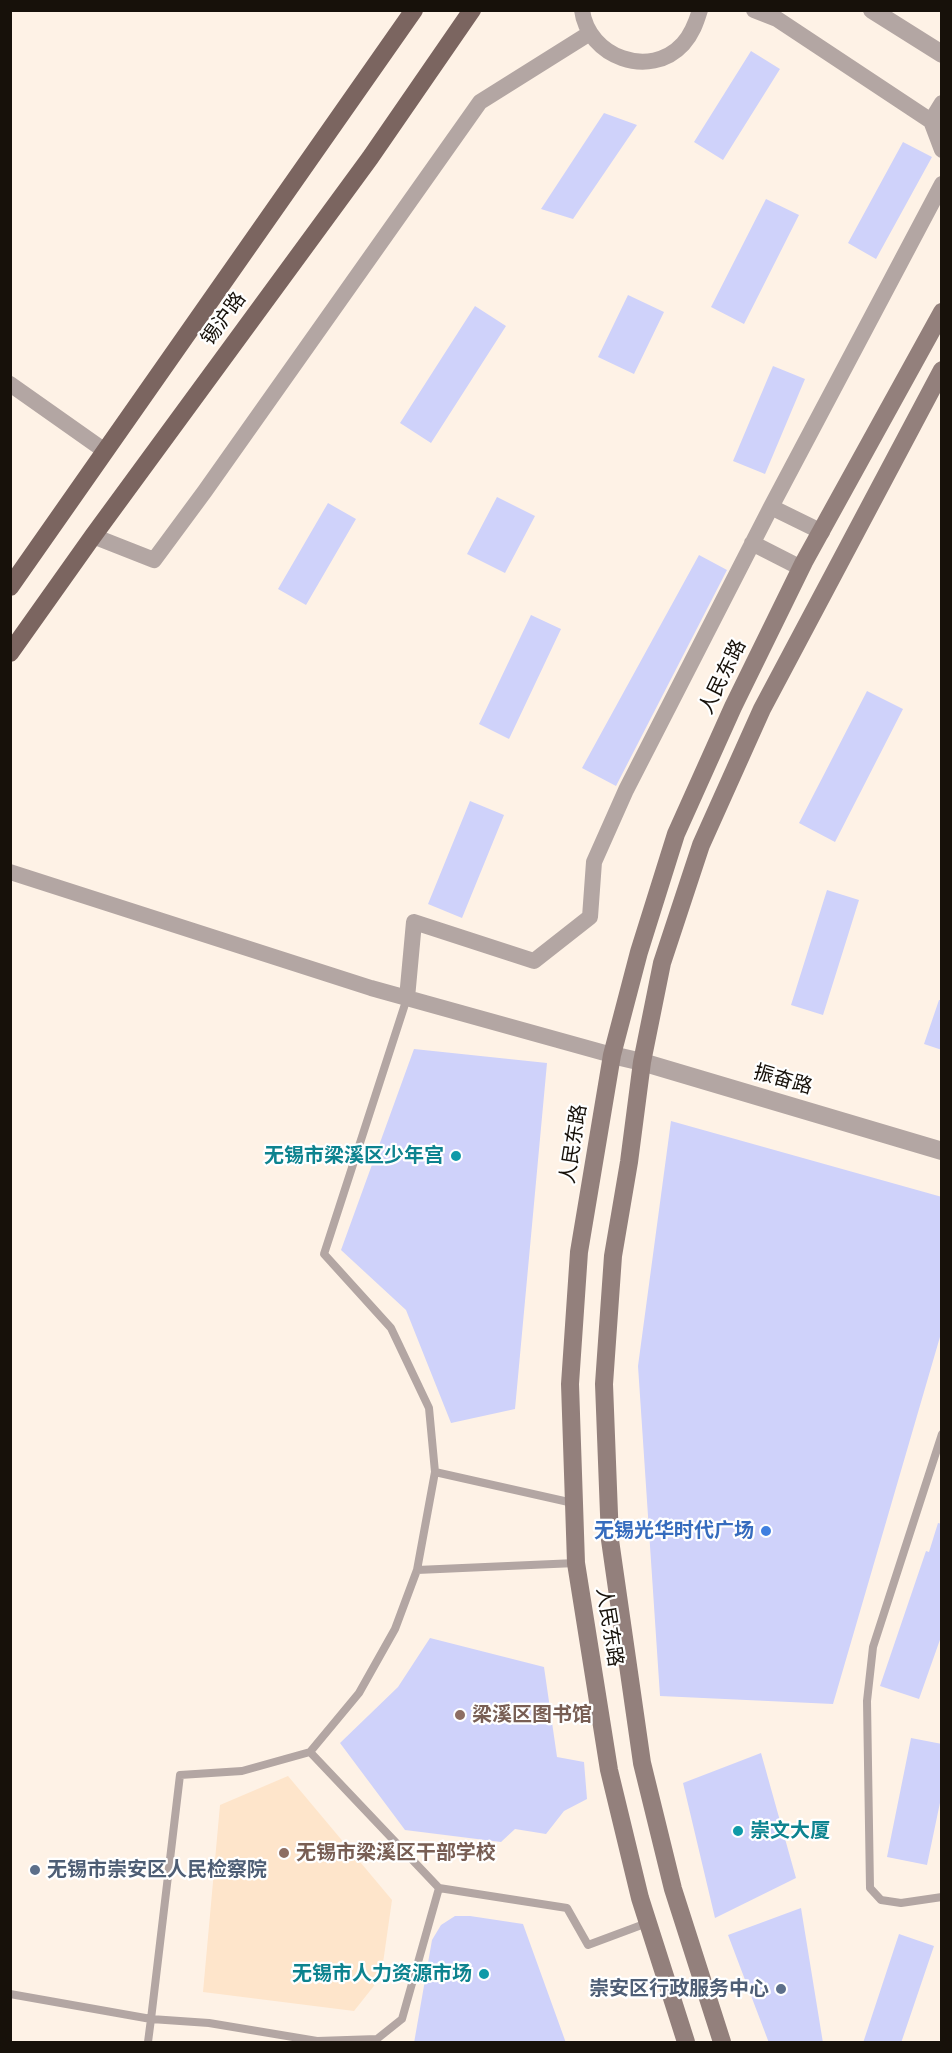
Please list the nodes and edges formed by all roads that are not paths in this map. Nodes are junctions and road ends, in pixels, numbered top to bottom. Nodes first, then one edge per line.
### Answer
1 (414, 10) edge
2 (472, 10) edge
3 (582, 10) edge
4 (700, 10) edge
5 (754, 10) edge
6 (872, 10) edge
7 (590, 33) junction
8 (942, 54) edge
9 (942, 103) edge
10 (931, 121) junction
11 (942, 150) edge
12 (942, 184) edge
13 (942, 312) edge
14 (942, 370) edge
15 (10, 384) edge
16 (105, 451) junction
17 (771, 507) junction
18 (822, 532) junction
19 (93, 536) junction
20 (752, 543) junction
21 (801, 568) junction
22 (10, 587) edge
23 (10, 653) edge
24 (10, 872) edge
25 (407, 998) junction
26 (612, 1055) junction
27 (642, 1062) junction
28 (942, 1151) edge
29 (942, 1434) edge
30 (435, 1472) junction
31 (573, 1503) junction
32 (576, 1563) junction
33 (417, 1570) junction
34 (310, 1752) junction
35 (439, 1888) junction
36 (942, 1898) edge
37 (648, 1922) junction
38 (10, 1994) edge
39 (151, 2019) junction
40 (317, 2042) edge
41 (148, 2043) edge
42 (686, 2043) edge
43 (722, 2043) edge

1 - 16 main road, 锡沪路
2 - 19 main road, 锡沪路
3 - 7 street
4 - 7 street
5 - 10 street
6 - 8 street
7 - 19 street
9 - 10 street
10 - 11 street
12 - 17 street
13 - 18 main road, 人民东路
14 - 27 main road, 人民东路
15 - 16 street
16 - 22 main road, 锡沪路
17 - 18 street
17 - 20 street
18 - 21 main road, 人民东路
19 - 23 main road, 锡沪路
20 - 21 street
20 - 25 street
21 - 26 main road, 人民东路
24 - 25 street
25 - 26 street
25 - 30 lane
26 - 27 street, 振奋路
26 - 31 main road, 人民东路
27 - 28 street, 振奋路
27 - 43 main road, 人民东路
29 - 36 lane
30 - 31 lane
30 - 33 lane
31 - 32 main road, 人民东路
32 - 33 lane
32 - 37 main road, 人民东路
33 - 34 lane
34 - 35 lane
34 - 39 lane
35 - 37 lane
35 - 40 lane
37 - 42 main road, 人民东路
38 - 39 lane
39 - 40 lane
39 - 41 lane

